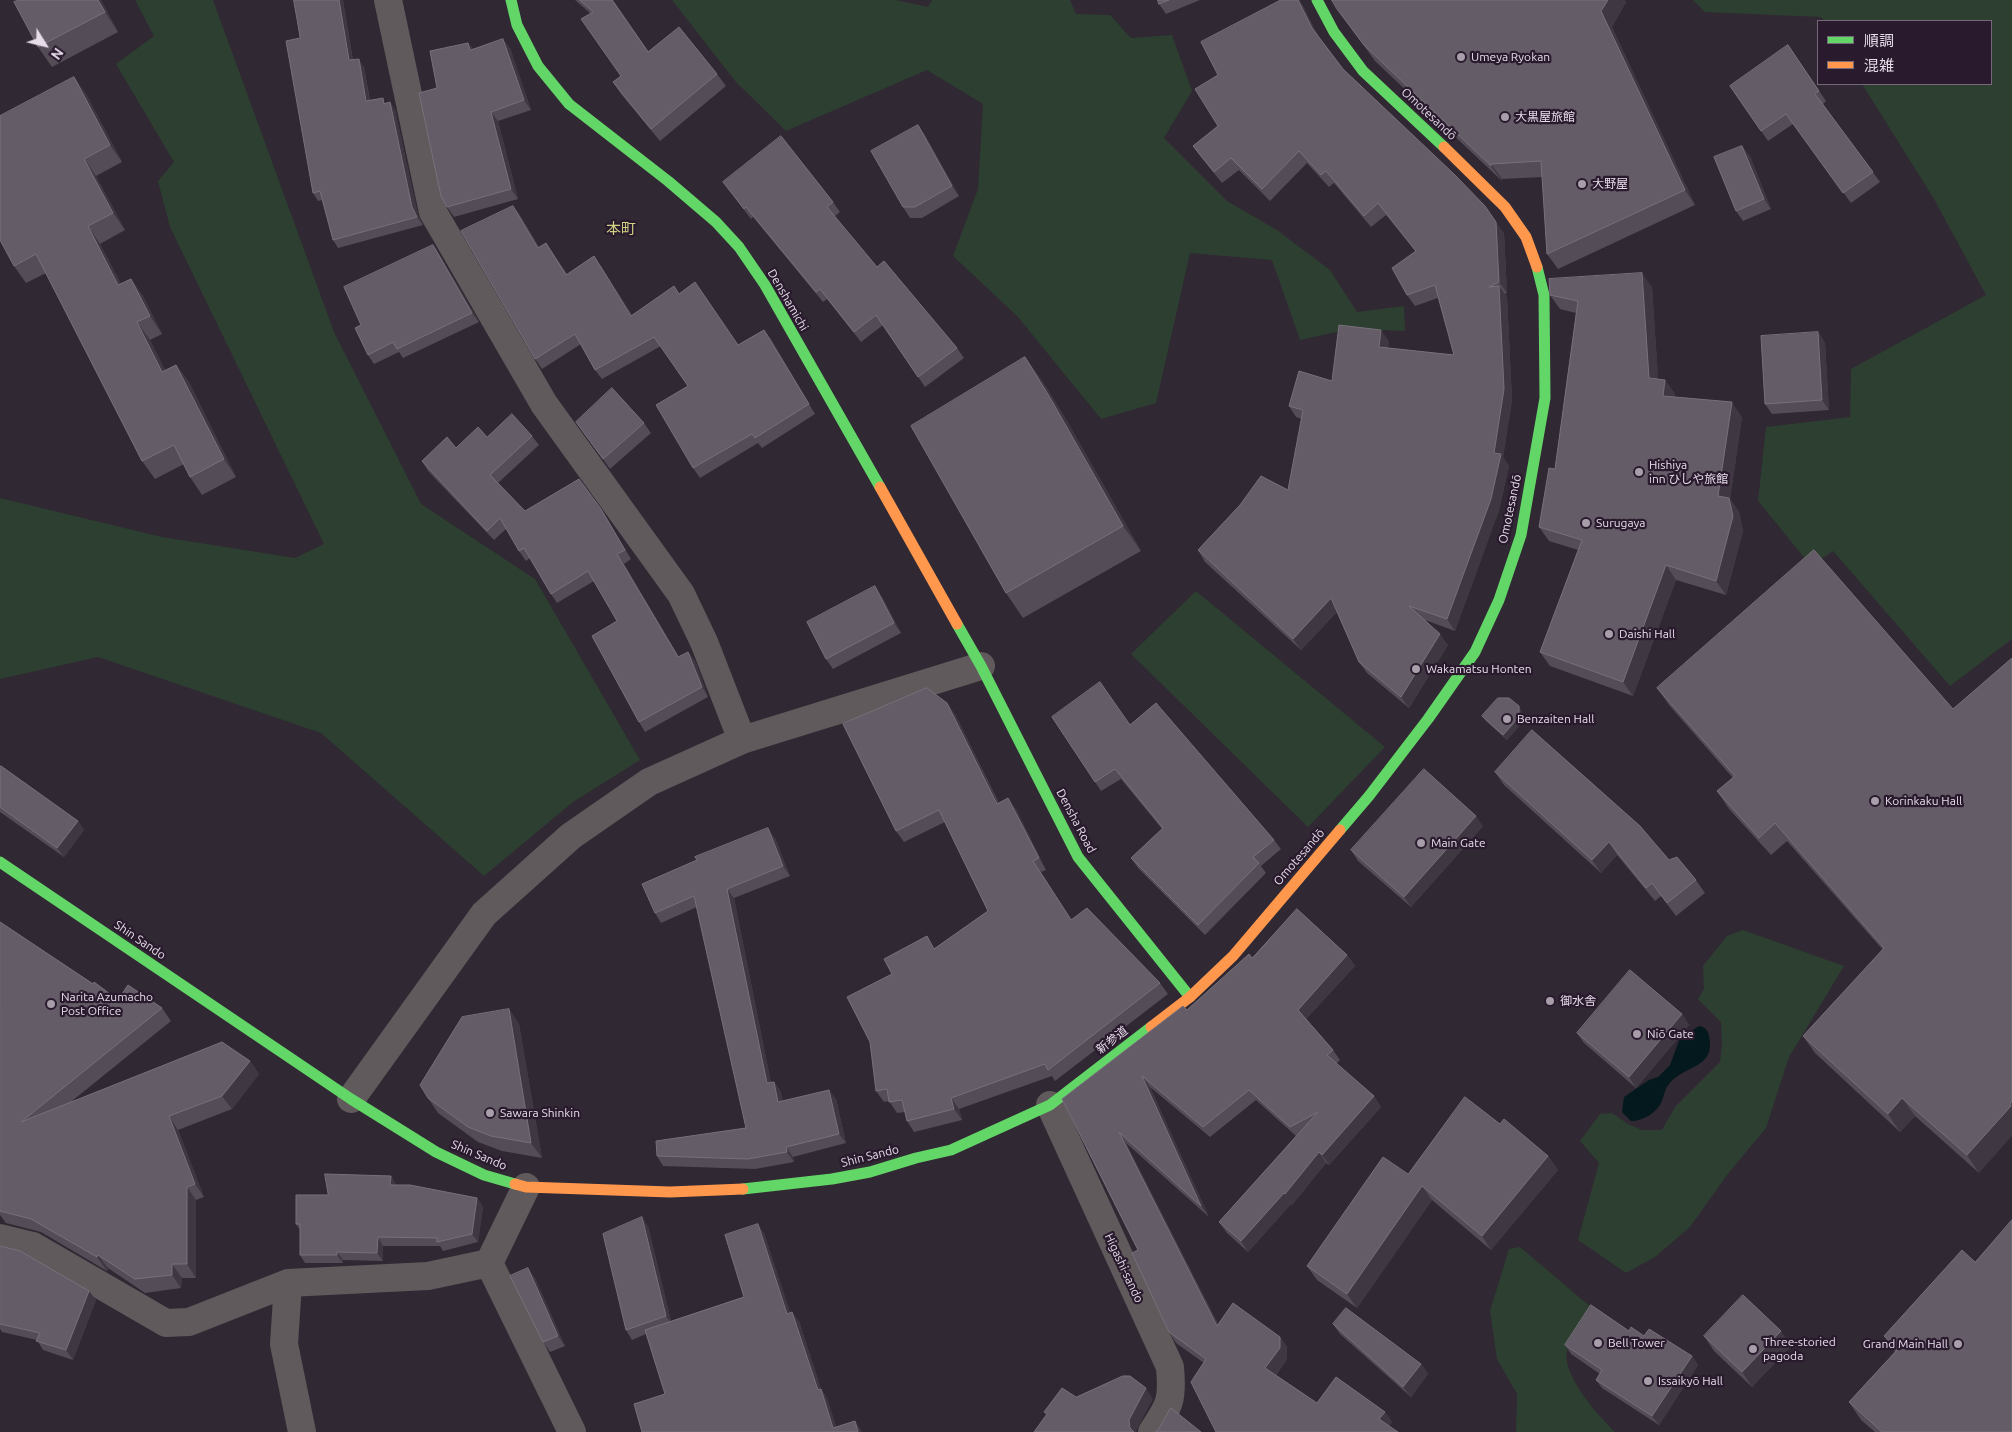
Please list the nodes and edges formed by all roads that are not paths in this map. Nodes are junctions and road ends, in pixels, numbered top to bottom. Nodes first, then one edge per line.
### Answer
1 (388, 0) edge
2 (511, 0) edge
3 (1317, 0) edge
4 (980, 666) junction
5 (742, 740) junction
6 (0, 862) edge
7 (1190, 997) junction
8 (351, 1099) junction
9 (1050, 1105) junction
10 (526, 1187) junction
11 (0, 1238) edge
12 (489, 1263) junction
13 (288, 1283) junction
14 (302, 1432) edge
15 (572, 1432) edge
16 (1152, 1432) edge

1 - 5 street
2 - 4 street, Denshamichi
3 - 7 street, Omotesandō
4 - 5 street
4 - 7 street, Densha Road
5 - 8 street
6 - 8 street, Shin Sando
7 - 9 street, 新参道
8 - 10 street, Shin Sando
9 - 10 street, Shin Sando
9 - 16 street, Higashi-sando
10 - 12 street
11 - 13 street
12 - 13 street
12 - 15 street
13 - 14 street

